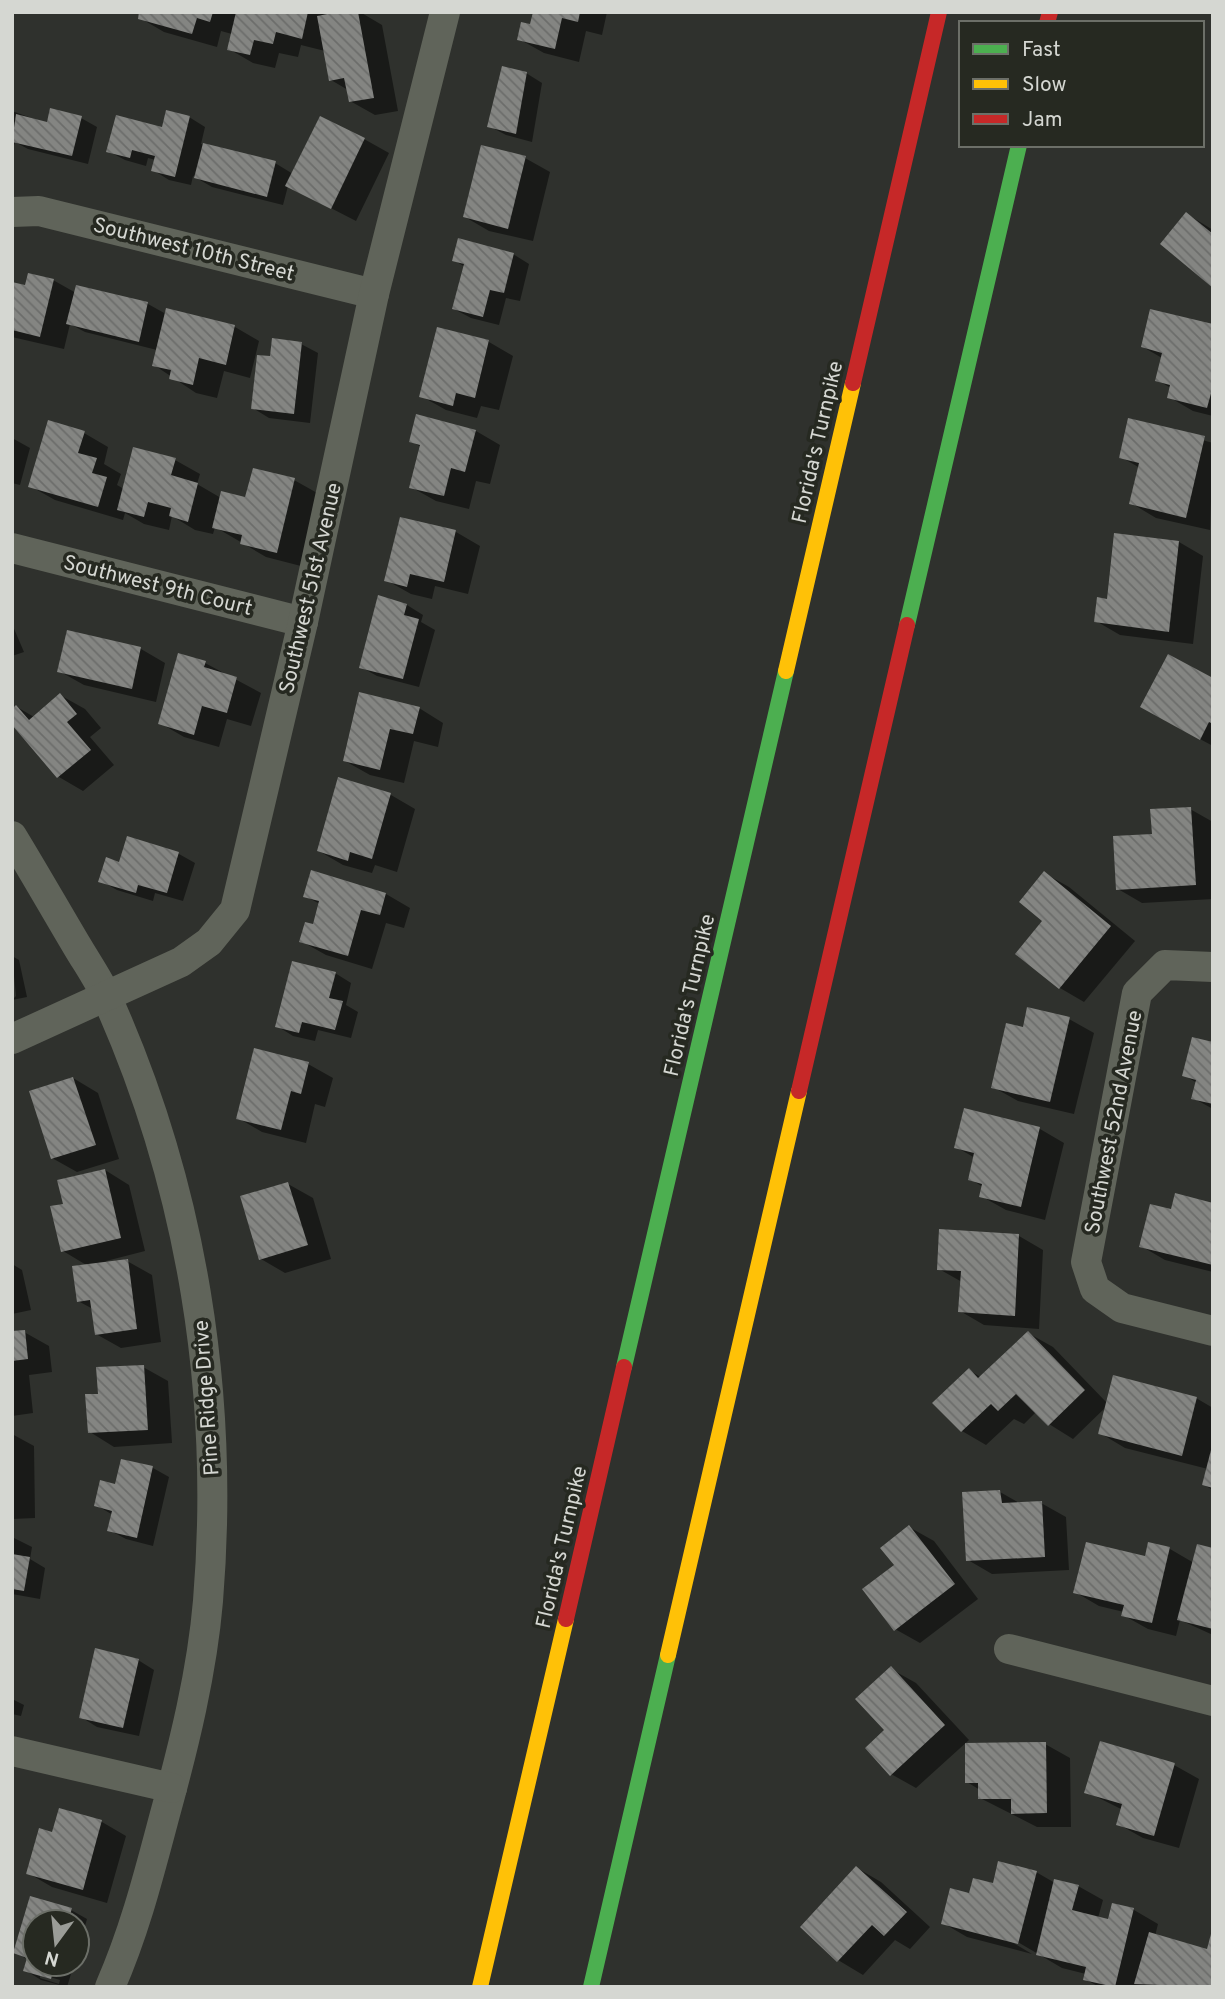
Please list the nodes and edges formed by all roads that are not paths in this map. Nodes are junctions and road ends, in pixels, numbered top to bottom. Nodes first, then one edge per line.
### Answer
1 (444, 12) edge
2 (939, 12) edge
3 (1019, 147) edge
4 (12, 212) edge
5 (374, 294) junction
6 (12, 548) edge
7 (303, 622) junction
8 (12, 836) edge
9 (1213, 967) edge
10 (107, 996) junction
11 (12, 1040) edge
12 (1213, 1331) edge
13 (1009, 1649) dead end
14 (1213, 1701) edge
15 (12, 1751) edge
16 (172, 1788) junction
17 (110, 1987) edge
18 (480, 1987) edge
19 (591, 1987) edge

1 - 5 street, Southwest 51st Avenue
2 - 18 highway, Florida's Turnpike
3 - 19 highway
4 - 5 street, Southwest 10th Street
5 - 7 street, Southwest 51st Avenue
6 - 7 street, Southwest 9th Court
7 - 10 street, Southwest 51st Avenue
8 - 10 street, Pine Ridge Drive
9 - 12 street, Southwest 52nd Avenue
10 - 11 street, Southwest 51st Avenue
10 - 16 street, Pine Ridge Drive
13 - 14 street
15 - 16 street
16 - 17 street, Pine Ridge Drive

